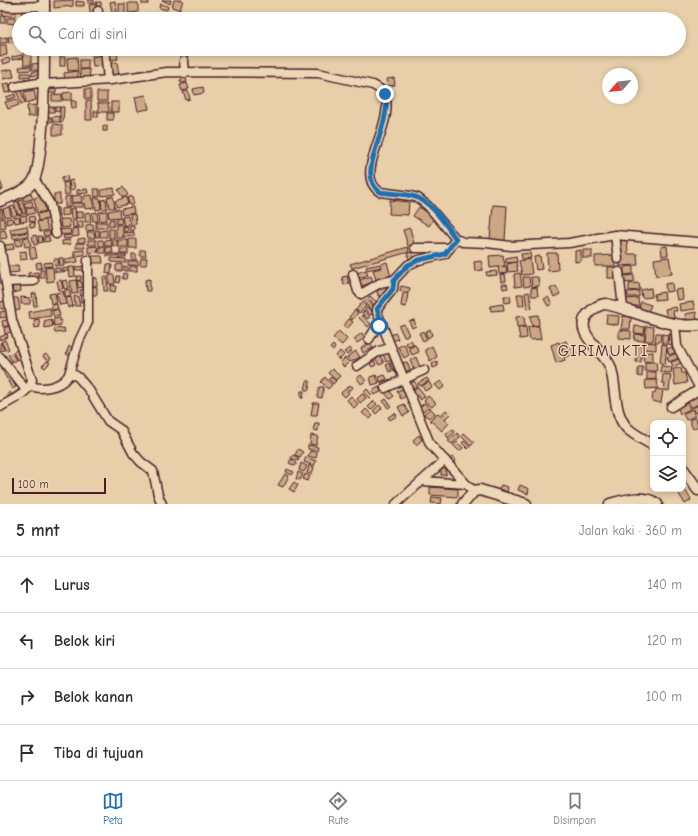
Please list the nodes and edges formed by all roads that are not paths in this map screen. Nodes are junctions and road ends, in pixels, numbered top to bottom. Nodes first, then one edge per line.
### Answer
1 (44, 3) edge
2 (0, 6) edge
3 (44, 56) edge
4 (106, 56) edge
5 (184, 61) dead end
6 (185, 73) junction
7 (108, 80) junction
8 (44, 83) junction
9 (14, 87) dead end
10 (35, 180) junction
11 (0, 200) edge
12 (56, 234) dead end
13 (615, 236) junction
14 (456, 239) junction
15 (698, 242) edge
16 (0, 246) edge
17 (415, 248) dead end
18 (450, 248) junction
19 (618, 259) dead end
20 (88, 260) dead end
21 (619, 272) dead end
22 (353, 274) dead end
23 (394, 280) junction
24 (34, 281) dead end
25 (6, 282) junction
26 (623, 308) junction
27 (675, 323) junction
28 (382, 324) junction
29 (698, 325) edge
30 (369, 339) dead end
31 (391, 348) junction
32 (0, 357) edge
33 (357, 366) dead end
34 (424, 370) dead end
35 (69, 374) junction
36 (403, 380) junction
37 (698, 385) edge
38 (29, 388) junction
39 (385, 388) dead end
40 (698, 390) edge
41 (0, 407) edge
42 (671, 407) dead end
43 (650, 443) edge
44 (445, 460) junction
45 (686, 473) edge
46 (422, 481) junction
47 (470, 487) junction
48 (698, 490) edge
49 (162, 504) edge
50 (396, 504) edge
51 (463, 504) edge
52 (526, 504) edge
53 (610, 504) edge
54 (657, 504) edge

1 - 2 street
3 - 8 main road
4 - 7 street
5 - 6 street
6 - 7 street
6 - 14 street
7 - 8 street
8 - 9 street
8 - 10 main road
10 - 11 main road
10 - 12 street
13 - 14 street
13 - 15 street
13 - 19 street
14 - 18 street
16 - 25 street
17 - 18 street
18 - 23 street
20 - 35 street
21 - 26 street
22 - 23 street
23 - 28 street
24 - 25 street
25 - 38 street
26 - 27 main road
26 - 43 main road
27 - 29 main road
27 - 37 street
28 - 30 street
28 - 31 street
31 - 33 street
31 - 36 street
32 - 38 street
34 - 36 street
35 - 38 street
35 - 49 street
36 - 39 street
36 - 44 street
38 - 41 street
40 - 42 street
44 - 46 street
44 - 47 street
45 - 48 main road
46 - 47 street
46 - 50 street
47 - 51 main road
47 - 52 main road
53 - 54 main road

